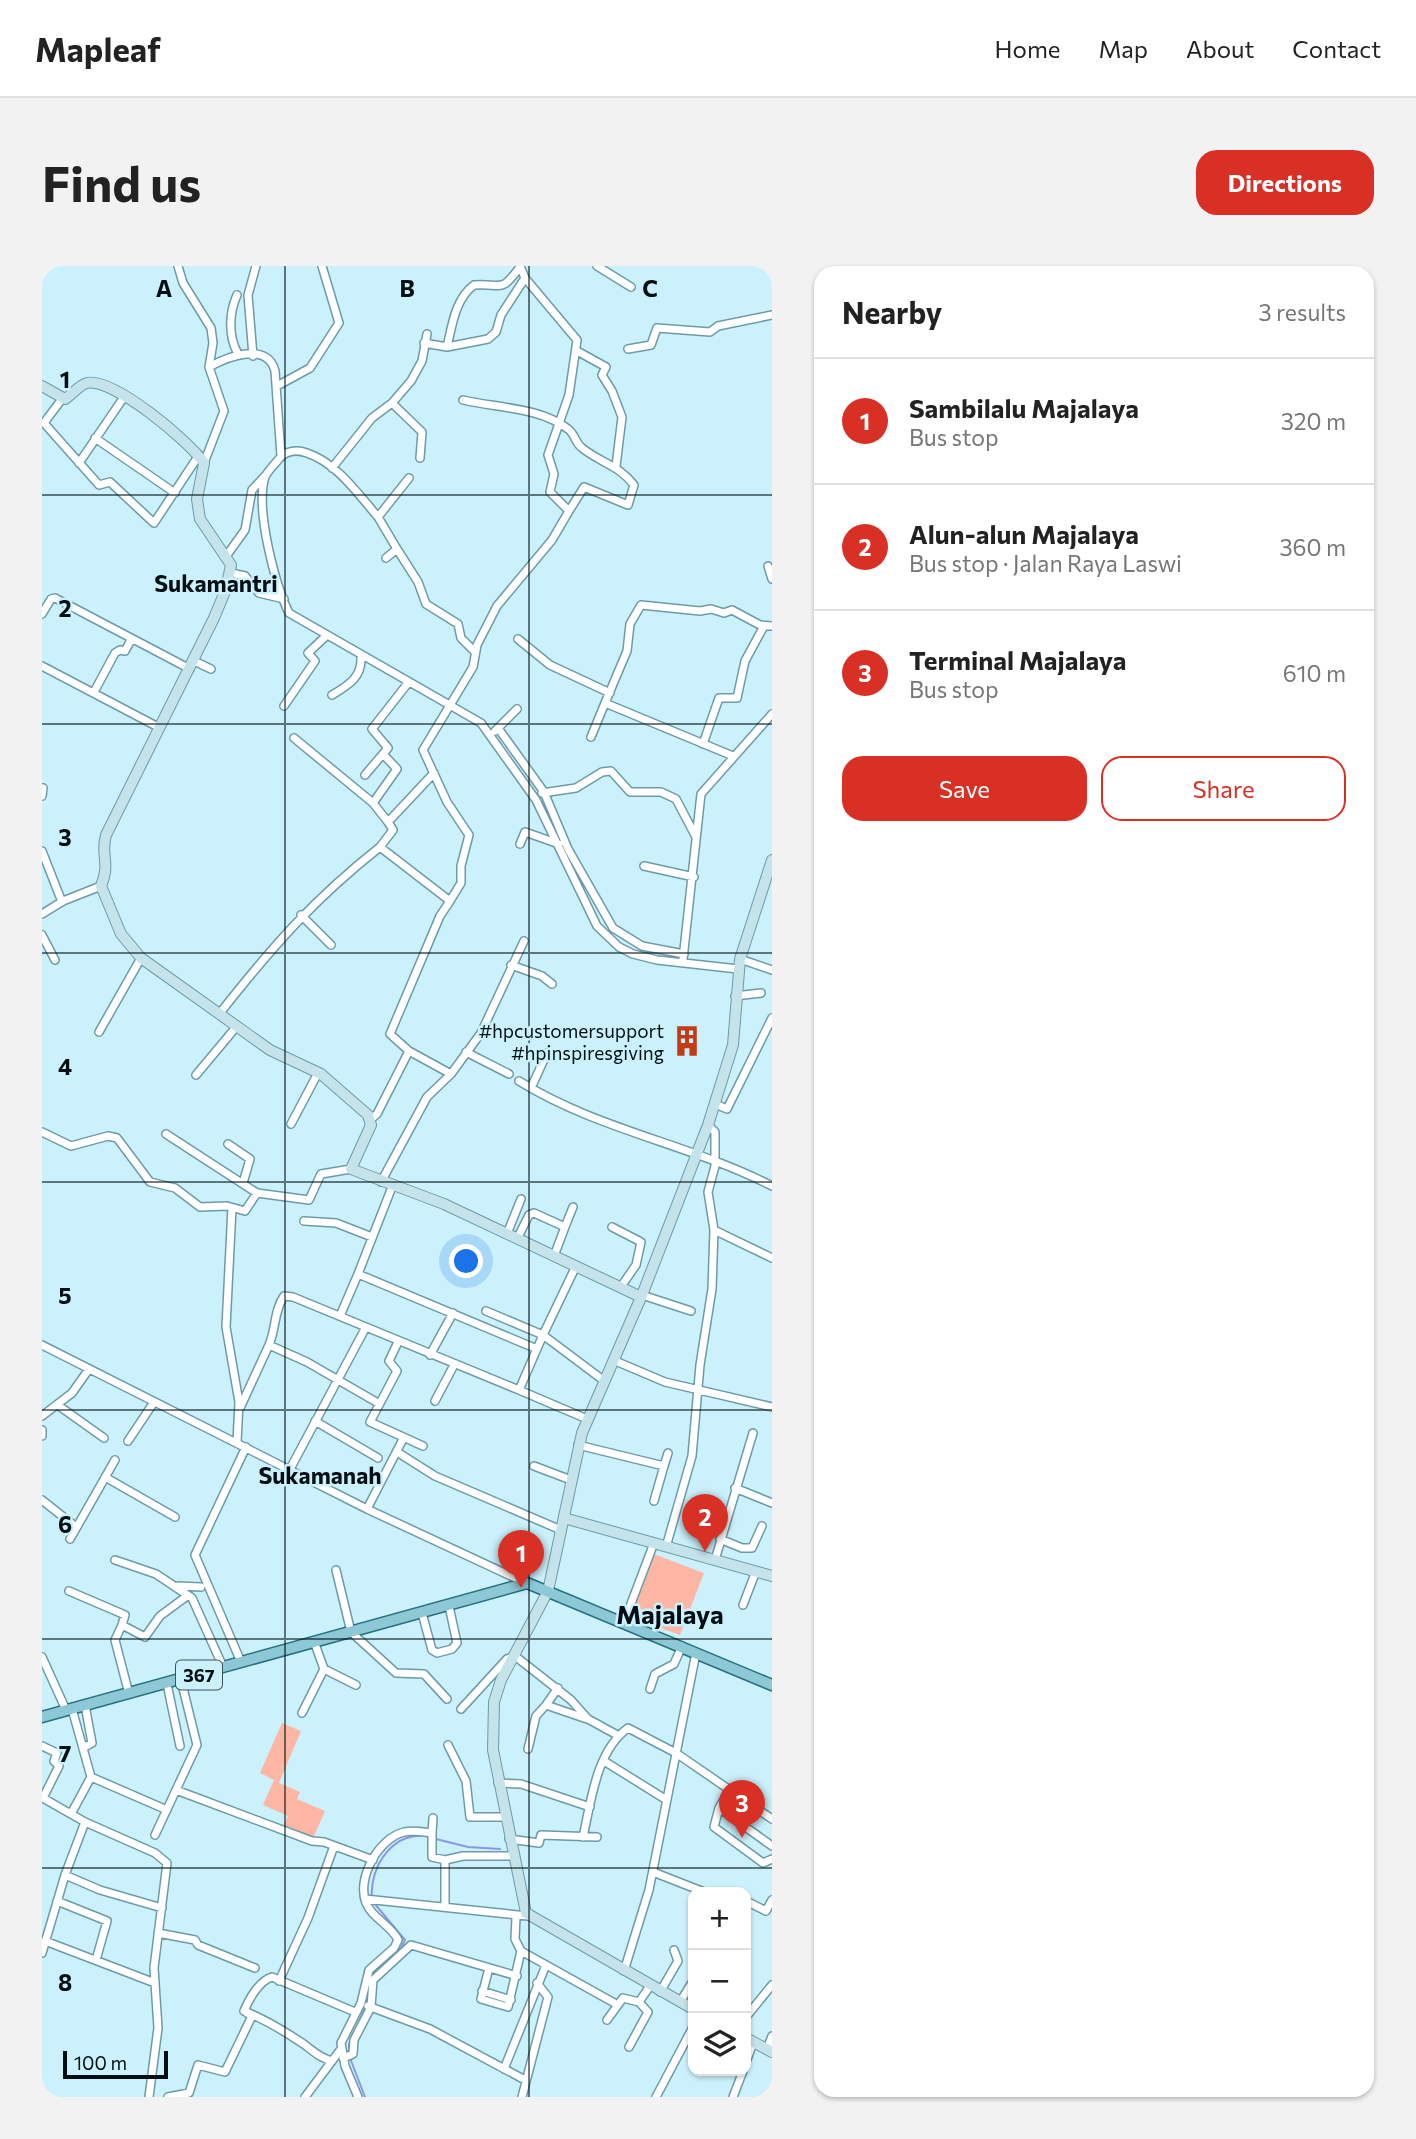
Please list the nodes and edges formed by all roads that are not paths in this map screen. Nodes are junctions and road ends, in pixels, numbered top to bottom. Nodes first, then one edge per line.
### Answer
1 (178, 266) edge
2 (256, 266) edge
3 (322, 266) edge
4 (520, 266) edge
5 (597, 266) edge
6 (525, 278) junction
7 (631, 287) dead end
8 (237, 295) dead end
9 (772, 315) edge
10 (427, 334) dead end
11 (424, 343) junction
12 (447, 347) junction
13 (628, 349) dead end
14 (577, 351) junction
15 (235, 354) junction
16 (253, 356) junction
17 (209, 366) junction
18 (42, 386) edge
19 (277, 386) junction
20 (124, 397) junction
21 (62, 399) junction
22 (463, 400) dead end
23 (392, 404) junction
24 (43, 422) edge
25 (559, 423) junction
26 (95, 438) junction
27 (281, 456) junction
28 (420, 458) dead end
29 (202, 459) junction
30 (79, 463) junction
31 (616, 466) junction
32 (332, 468) junction
33 (265, 475) junction
34 (409, 478) dead end
35 (175, 493) junction
36 (569, 511) junction
37 (378, 517) junction
38 (397, 549) junction
39 (227, 555) junction
40 (386, 558) dead end
41 (768, 566) dead end
42 (231, 573) junction
43 (772, 579) edge
44 (284, 599) junction
45 (43, 611) edge
46 (768, 626) edge
47 (326, 636) junction
48 (518, 639) dead end
49 (131, 640) junction
50 (475, 652) junction
51 (361, 657) junction
52 (192, 665) junction
53 (42, 666) edge
54 (211, 669) dead end
55 (408, 683) junction
56 (94, 692) junction
57 (610, 693) junction
58 (332, 695) dead end
59 (605, 704) junction
60 (284, 706) dead end
61 (452, 707) junction
62 (517, 709) dead end
63 (772, 714) edge
64 (160, 728) junction
65 (495, 731) junction
66 (591, 737) dead end
67 (294, 738) dead end
68 (703, 744) junction
69 (383, 754) junction
70 (733, 756) junction
71 (434, 773) junction
72 (365, 775) dead end
73 (539, 795) junction
74 (373, 803) junction
75 (388, 822) junction
76 (696, 837) junction
77 (520, 844) dead end
78 (559, 844) junction
79 (380, 847) junction
80 (42, 851) edge
81 (772, 862) edge
82 (571, 866) junction
83 (644, 866) dead end
84 (694, 877) junction
85 (101, 886) junction
86 (63, 901) junction
87 (450, 901) junction
88 (42, 915) edge
89 (302, 915) junction
90 (42, 935) edge
91 (524, 941) dead end
92 (331, 944) dead end
93 (630, 947) junction
94 (141, 958) junction
95 (55, 960) dead end
96 (685, 960) junction
97 (511, 965) junction
98 (739, 965) junction
99 (772, 971) edge
100 (552, 984) dead end
101 (761, 993) dead end
102 (735, 996) junction
103 (220, 1013) junction
104 (772, 1018) edge
105 (237, 1026) junction
106 (99, 1032) dead end
107 (409, 1051) junction
108 (466, 1052) junction
109 (553, 1053) dead end
110 (318, 1073) junction
111 (451, 1074) junction
112 (509, 1074) dead end
113 (196, 1075) dead end
114 (519, 1081) dead end
115 (531, 1088) junction
116 (715, 1104) junction
117 (371, 1119) junction
118 (291, 1124) dead end
119 (708, 1125) junction
120 (42, 1132) edge
121 (166, 1134) dead end
122 (229, 1144) dead end
123 (697, 1155) junction
124 (715, 1160) junction
125 (351, 1169) junction
126 (381, 1182) junction
127 (243, 1184) junction
128 (392, 1186) junction
129 (772, 1186) edge
130 (257, 1193) junction
131 (521, 1199) dead end
132 (573, 1207) dead end
133 (232, 1208) junction
134 (304, 1221) dead end
135 (565, 1227) junction
136 (612, 1227) dead end
137 (714, 1230) junction
138 (512, 1236) junction
139 (372, 1237) junction
140 (554, 1256) junction
141 (772, 1258) edge
142 (576, 1266) junction
143 (358, 1274) junction
144 (624, 1290) junction
145 (642, 1296) junction
146 (486, 1311) dead end
147 (691, 1311) dead end
148 (453, 1313) junction
149 (340, 1316) junction
150 (366, 1327) junction
151 (543, 1335) junction
152 (398, 1342) junction
153 (42, 1345) edge
154 (269, 1345) junction
155 (537, 1349) junction
156 (430, 1355) junction
157 (613, 1360) junction
158 (454, 1365) junction
159 (89, 1368) junction
160 (602, 1379) junction
161 (338, 1381) junction
162 (519, 1390) junction
163 (698, 1391) junction
164 (435, 1401) dead end
165 (154, 1402) junction
166 (378, 1403) junction
167 (58, 1406) junction
168 (772, 1407) edge
169 (239, 1410) junction
170 (579, 1415) junction
171 (42, 1416) edge
172 (315, 1421) junction
173 (42, 1430) edge
174 (753, 1433) dead end
175 (42, 1436) edge
176 (104, 1438) dead end
177 (403, 1438) junction
178 (128, 1441) dead end
179 (237, 1442) junction
180 (423, 1446) dead end
181 (578, 1446) junction
182 (246, 1447) junction
183 (397, 1452) junction
184 (668, 1453) dead end
185 (379, 1458) dead end
186 (115, 1460) dead end
187 (534, 1466) dead end
188 (664, 1466) junction
189 (290, 1469) junction
190 (105, 1477) junction
191 (565, 1478) junction
192 (735, 1488) junction
193 (42, 1500) edge
194 (654, 1501) dead end
195 (772, 1503) edge
196 (366, 1508) junction
197 (175, 1517) dead end
198 (564, 1518) junction
199 (762, 1526) dead end
200 (76, 1528) junction
201 (561, 1530) junction
202 (70, 1539) dead end
203 (720, 1539) junction
204 (654, 1543) junction
205 (666, 1547) junction
206 (114, 1560) dead end
207 (715, 1560) junction
208 (337, 1570) dead end
209 (757, 1572) junction
210 (772, 1576) edge
211 (529, 1583) junction
212 (181, 1586) junction
213 (196, 1590) junction
214 (547, 1590) junction
215 (69, 1591) dead end
216 (743, 1605) dead end
217 (449, 1606) junction
218 (422, 1613) junction
219 (624, 1622) junction
220 (122, 1625) junction
221 (358, 1630) junction
222 (315, 1644) junction
223 (682, 1646) junction
224 (696, 1653) junction
225 (515, 1656) junction
226 (42, 1657) edge
227 (241, 1662) junction
228 (223, 1667) junction
229 (324, 1669) junction
230 (181, 1680) junction
231 (167, 1684) junction
232 (356, 1685) dead end
233 (772, 1685) edge
234 (558, 1688) junction
235 (650, 1689) dead end
236 (130, 1694) junction
237 (447, 1699) dead end
238 (85, 1705) junction
239 (546, 1705) junction
240 (461, 1709) dead end
241 (69, 1710) junction
242 (302, 1713) dead end
243 (42, 1717) edge
244 (588, 1719) junction
245 (619, 1736) junction
246 (180, 1745) dead end
247 (448, 1745) dead end
248 (42, 1746) edge
249 (83, 1748) junction
250 (528, 1749) dead end
251 (676, 1753) junction
252 (604, 1761) junction
253 (92, 1777) junction
254 (498, 1783) junction
255 (730, 1789) junction
256 (176, 1790) junction
257 (666, 1799) junction
258 (590, 1807) junction
259 (719, 1808) junction
260 (167, 1810) junction
261 (71, 1814) junction
262 (504, 1817) junction
263 (433, 1818) dead end
264 (772, 1819) edge
265 (85, 1822) junction
266 (155, 1835) dead end
267 (432, 1836) junction
268 (583, 1837) junction
269 (597, 1837) dead end
270 (509, 1839) junction
271 (334, 1846) junction
272 (772, 1846) edge
273 (513, 1856) junction
274 (772, 1859) edge
275 (373, 1860) junction
276 (445, 1860) junction
277 (653, 1871) junction
278 (65, 1875) junction
279 (692, 1887) edge
280 (370, 1899) junction
281 (772, 1900) edge
282 (57, 1901) junction
283 (751, 1904) edge
284 (444, 1907) junction
285 (162, 1908) junction
286 (528, 1916) junction
287 (516, 1917) junction
288 (158, 1933) junction
289 (45, 1941) junction
290 (674, 1950) dead end
291 (521, 1951) junction
292 (42, 1953) edge
293 (96, 1960) junction
294 (546, 1965) junction
295 (255, 1968) dead end
296 (489, 1968) junction
297 (624, 1971) junction
298 (517, 1976) junction
299 (279, 1981) junction
300 (155, 1983) junction
301 (537, 1983) junction
302 (772, 1984) edge
303 (650, 1986) junction
304 (688, 1989) edge
305 (660, 1992) junction
306 (639, 2002) junction
307 (680, 2002) junction
308 (366, 2005) junction
309 (618, 2005) junction
310 (688, 2006) edge
311 (244, 2011) junction
312 (355, 2011) junction
313 (749, 2013) edge
314 (607, 2020) dead end
315 (688, 2036) edge
316 (772, 2036) edge
317 (751, 2041) edge
318 (629, 2047) dead end
319 (769, 2051) edge
320 (345, 2054) junction
321 (332, 2060) junction
322 (504, 2069) junction
323 (741, 2076) edge
324 (525, 2080) junction
325 (149, 2097) edge
326 (168, 2097) edge
327 (305, 2097) edge
328 (358, 2097) edge
329 (522, 2097) edge
330 (656, 2097) edge
331 (733, 2097) edge

1 - 17 street
2 - 16 street
3 - 19 street
4 - 6 street
4 - 12 street
5 - 7 street
6 - 12 street
6 - 14 street
8 - 15 street
9 - 13 street
10 - 11 street
11 - 12 street
11 - 23 street
14 - 25 street
14 - 31 street
15 - 16 street
15 - 17 street
16 - 19 street
17 - 29 street
18 - 21 street
19 - 27 street
20 - 21 street
20 - 26 street
20 - 29 street
21 - 24 street
22 - 25 street
23 - 28 street
23 - 32 street
24 - 30 street
25 - 31 street
25 - 36 street
26 - 30 street
26 - 35 street
27 - 32 street
27 - 33 street
29 - 35 street
29 - 39 street
30 - 35 street
31 - 36 street
32 - 37 street
33 - 39 street
33 - 44 street
34 - 37 street
36 - 50 street
37 - 38 street
38 - 40 street
38 - 50 street
39 - 42 street
41 - 43 street
42 - 44 street
42 - 52 street
44 - 47 street
45 - 49 street
46 - 57 street
46 - 68 street
47 - 51 street
47 - 60 street
48 - 57 street
49 - 52 street
49 - 56 street
50 - 61 street
51 - 55 street
51 - 58 street
52 - 54 street
52 - 64 street
53 - 56 street
55 - 61 street
55 - 69 street
56 - 64 street
57 - 59 street
59 - 66 street
59 - 68 street
61 - 65 street
61 - 71 street
62 - 65 street
63 - 70 street
64 - 85 street
65 - 73 street
67 - 74 street
68 - 70 street
69 - 72 street
69 - 74 street
70 - 76 street
71 - 75 street
71 - 87 street
73 - 76 street
73 - 78 street
73 - 82 street
74 - 75 street
75 - 79 street
76 - 84 street
77 - 78 street
78 - 82 street
79 - 87 street
79 - 89 street
80 - 86 street
81 - 98 street
82 - 93 street
82 - 93 street
83 - 84 street
84 - 96 street
85 - 86 street
85 - 94 street
86 - 88 street
87 - 107 street
89 - 92 street
89 - 103 street
90 - 95 street
91 - 97 street
93 - 96 street
94 - 103 street
94 - 106 street
96 - 98 street
97 - 100 street
97 - 108 street
98 - 99 street
98 - 102 street
101 - 102 street
102 - 116 street
103 - 105 street
104 - 116 street
105 - 110 street
105 - 113 street
107 - 111 street
107 - 117 street
108 - 111 street
108 - 112 street
109 - 115 street
110 - 117 street
110 - 118 street
111 - 126 street
114 - 115 street
115 - 123 street
116 - 119 street
117 - 125 street
119 - 123 street
119 - 124 street
120 - 133 street
121 - 127 street
122 - 127 street
123 - 124 street
123 - 145 street
124 - 129 street
124 - 137 street
125 - 126 street
125 - 130 street
126 - 128 street
127 - 130 street
128 - 138 street
128 - 139 street
130 - 133 street
131 - 138 street
132 - 135 street
133 - 169 street
134 - 139 street
135 - 138 street
135 - 140 street
136 - 144 street
137 - 141 street
137 - 163 street
138 - 140 street
139 - 143 street
140 - 142 street
142 - 144 street
142 - 151 street
143 - 148 street
143 - 149 street
144 - 145 street
145 - 147 street
145 - 157 street
146 - 151 street
148 - 155 street
148 - 156 street
149 - 150 street
149 - 154 street
150 - 152 street
150 - 161 street
151 - 155 street
151 - 160 street
152 - 156 street
152 - 166 street
153 - 159 street
154 - 161 street
154 - 169 street
155 - 162 street
156 - 158 street
157 - 160 street
157 - 163 street
158 - 162 street
158 - 164 street
159 - 165 street
159 - 167 street
160 - 170 street
161 - 166 street
161 - 172 street
162 - 170 street
163 - 168 street
163 - 205 street
165 - 178 street
165 - 179 street
166 - 177 street
167 - 171 street
167 - 176 street
169 - 179 street
170 - 181 street
172 - 185 street
172 - 189 street
173 - 175 street
174 - 192 street
177 - 180 street
177 - 183 street
179 - 182 street
181 - 188 street
181 - 191 street
182 - 189 street
182 - 213 street
183 - 196 street
183 - 201 street
184 - 188 street
186 - 190 street
187 - 191 street
188 - 194 street
189 - 196 street
190 - 197 street
190 - 200 street
191 - 198 street
192 - 195 street
192 - 203 street
193 - 200 street
196 - 211 street
198 - 201 street
198 - 204 street
199 - 203 street
200 - 202 street
201 - 214 street
203 - 207 street
204 - 205 street
204 - 219 street
205 - 207 street
206 - 212 street
207 - 209 street
208 - 221 street
209 - 210 street
209 - 216 street
211 - 214 main road
211 - 217 main road, 367
212 - 213 street
212 - 213 street
213 - 220 street
213 - 227 street
213 - 228 street
214 - 219 main road
214 - 225 street
215 - 220 street
217 - 218 main road, 367
217 - 218 street
218 - 221 main road, 367
219 - 223 main road
220 - 236 street
221 - 222 main road, 367
221 - 237 street
222 - 227 main road, 367
222 - 229 street
223 - 224 main road
223 - 235 street
224 - 233 main road
224 - 251 street
225 - 234 street
225 - 240 street
225 - 254 street
226 - 241 street
227 - 228 main road, 367
228 - 230 main road, 367
229 - 232 street
229 - 242 street
230 - 231 main road, 367
230 - 256 street
231 - 236 main road, 367
231 - 246 street
234 - 239 street
234 - 244 street
236 - 238 main road, 367
238 - 241 main road, 367
238 - 249 street
239 - 244 street
239 - 250 street
241 - 243 main road, 367
241 - 249 street
244 - 245 street
245 - 251 street
245 - 252 street
247 - 262 street
248 - 261 street
249 - 253 street
251 - 255 street
251 - 257 street
252 - 257 street
252 - 258 street
253 - 260 street
253 - 261 street
254 - 258 street
254 - 262 street
255 - 259 street
255 - 264 street
256 - 260 street
256 - 271 street
257 - 277 street
258 - 268 street
259 - 272 street
259 - 274 street
260 - 266 street
261 - 265 street
262 - 270 street
263 - 267 street
265 - 278 street
265 - 285 street
267 - 275 street
267 - 276 street
268 - 269 street
268 - 270 street
270 - 273 street
271 - 275 street
271 - 299 street
273 - 276 street
273 - 286 street
275 - 280 street
276 - 284 street
277 - 279 street
277 - 297 street
278 - 282 street
278 - 285 street
280 - 284 street
280 - 308 street
281 - 283 street
282 - 289 street
282 - 293 street
284 - 287 street
285 - 288 street
286 - 287 street
286 - 297 street
287 - 291 street
288 - 295 street
288 - 300 street
289 - 292 street
289 - 293 street
290 - 305 street
291 - 294 street
291 - 298 street
293 - 300 street
294 - 301 street
294 - 309 street
296 - 298 street
296 - 298 street
296 - 308 street
297 - 303 street
299 - 311 street
299 - 312 street
300 - 325 street
301 - 322 street
301 - 324 street
302 - 313 street
303 - 305 street
303 - 306 street
304 - 307 street
305 - 307 street
306 - 309 street
306 - 318 street
307 - 310 street
308 - 312 street
308 - 320 street
308 - 322 street
309 - 314 street
311 - 321 street
311 - 326 street
312 - 320 street
315 - 330 street
316 - 319 street
317 - 319 street
320 - 321 street
320 - 328 street
321 - 327 street
322 - 324 street
323 - 331 street
324 - 329 street

